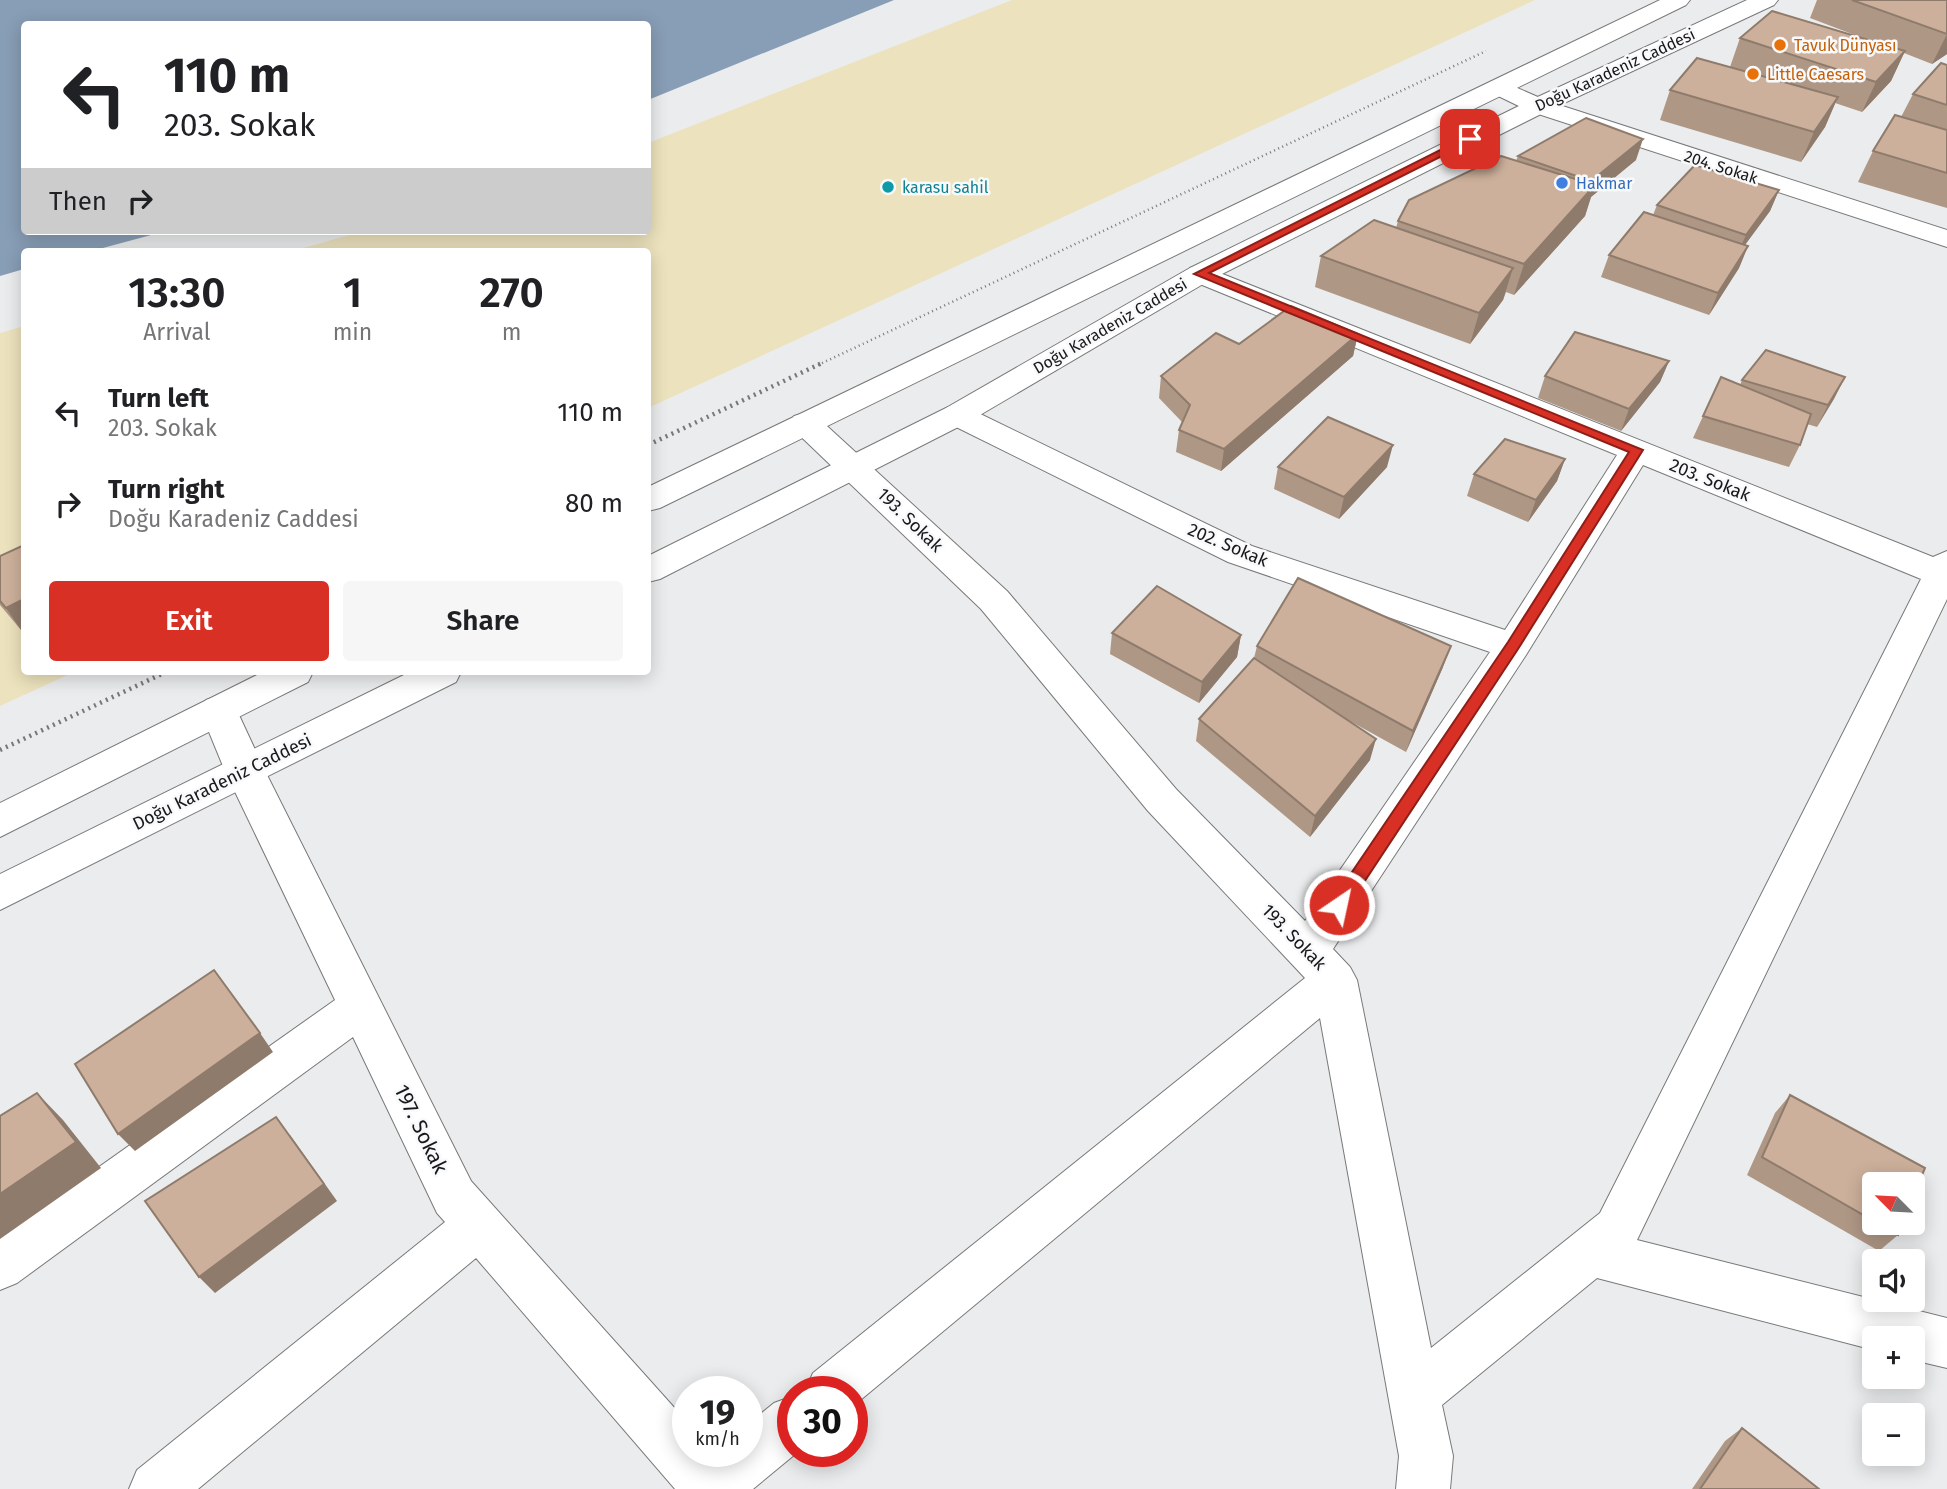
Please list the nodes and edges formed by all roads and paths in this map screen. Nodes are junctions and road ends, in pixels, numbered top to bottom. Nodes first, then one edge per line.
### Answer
1 (1678, 0) edge
2 (1766, 0) edge
3 (1487, 50) dead end
4 (1499, 87) junction
5 (1538, 106) junction
6 (1947, 239) edge
7 (1200, 274) junction
8 (957, 415) junction
9 (805, 423) junction
10 (651, 444) edge
11 (1636, 450) junction
12 (855, 467) junction
13 (651, 499) edge
14 (651, 569) edge
15 (1945, 571) edge
16 (1513, 646) junction
17 (160, 675) edge
18 (289, 675) edge
19 (437, 675) edge
20 (219, 710) junction
21 (0, 750) edge
22 (245, 771) junction
23 (0, 821) edge
24 (0, 893) edge
25 (1322, 966) junction
26 (361, 1006) junction
27 (479, 1225) junction
28 (1590, 1252) junction
29 (0, 1266) edge
30 (1947, 1343) edge
31 (848, 1376) edge
32 (1414, 1395) junction
33 (777, 1435) edge
34 (156, 1489) edge
35 (711, 1489) edge
36 (1423, 1489) edge

1 - 4 street, Doğu Karadeniz Caddesi
2 - 5 street, Doğu Karadeniz Caddesi
3 - 10 path
4 - 5 street, 204. Sokak
4 - 9 street, Doğu Karadeniz Caddesi
5 - 6 street, 204. Sokak
5 - 7 street, Doğu Karadeniz Caddesi
7 - 8 street, Doğu Karadeniz Caddesi
7 - 11 street, 203. Sokak
8 - 12 street, Doğu Karadeniz Caddesi
8 - 16 street, 202. Sokak
9 - 12 street, 193. Sokak
9 - 13 street, Doğu Karadeniz Caddesi
11 - 15 street, 203. Sokak
11 - 16 street
12 - 14 street, Doğu Karadeniz Caddesi
12 - 25 street, 193. Sokak
15 - 28 street
16 - 25 street
17 - 21 path
18 - 20 street
19 - 22 street, Doğu Karadeniz Caddesi
20 - 22 street, 197. Sokak
20 - 23 street
22 - 24 street, Doğu Karadeniz Caddesi
22 - 26 street, 197. Sokak
25 - 31 street, 193. Sokak
25 - 32 street
26 - 27 street, 197. Sokak
26 - 29 street
27 - 34 street
27 - 35 street, 197. Sokak
28 - 30 street
28 - 32 street
32 - 36 street
33 - 35 street

